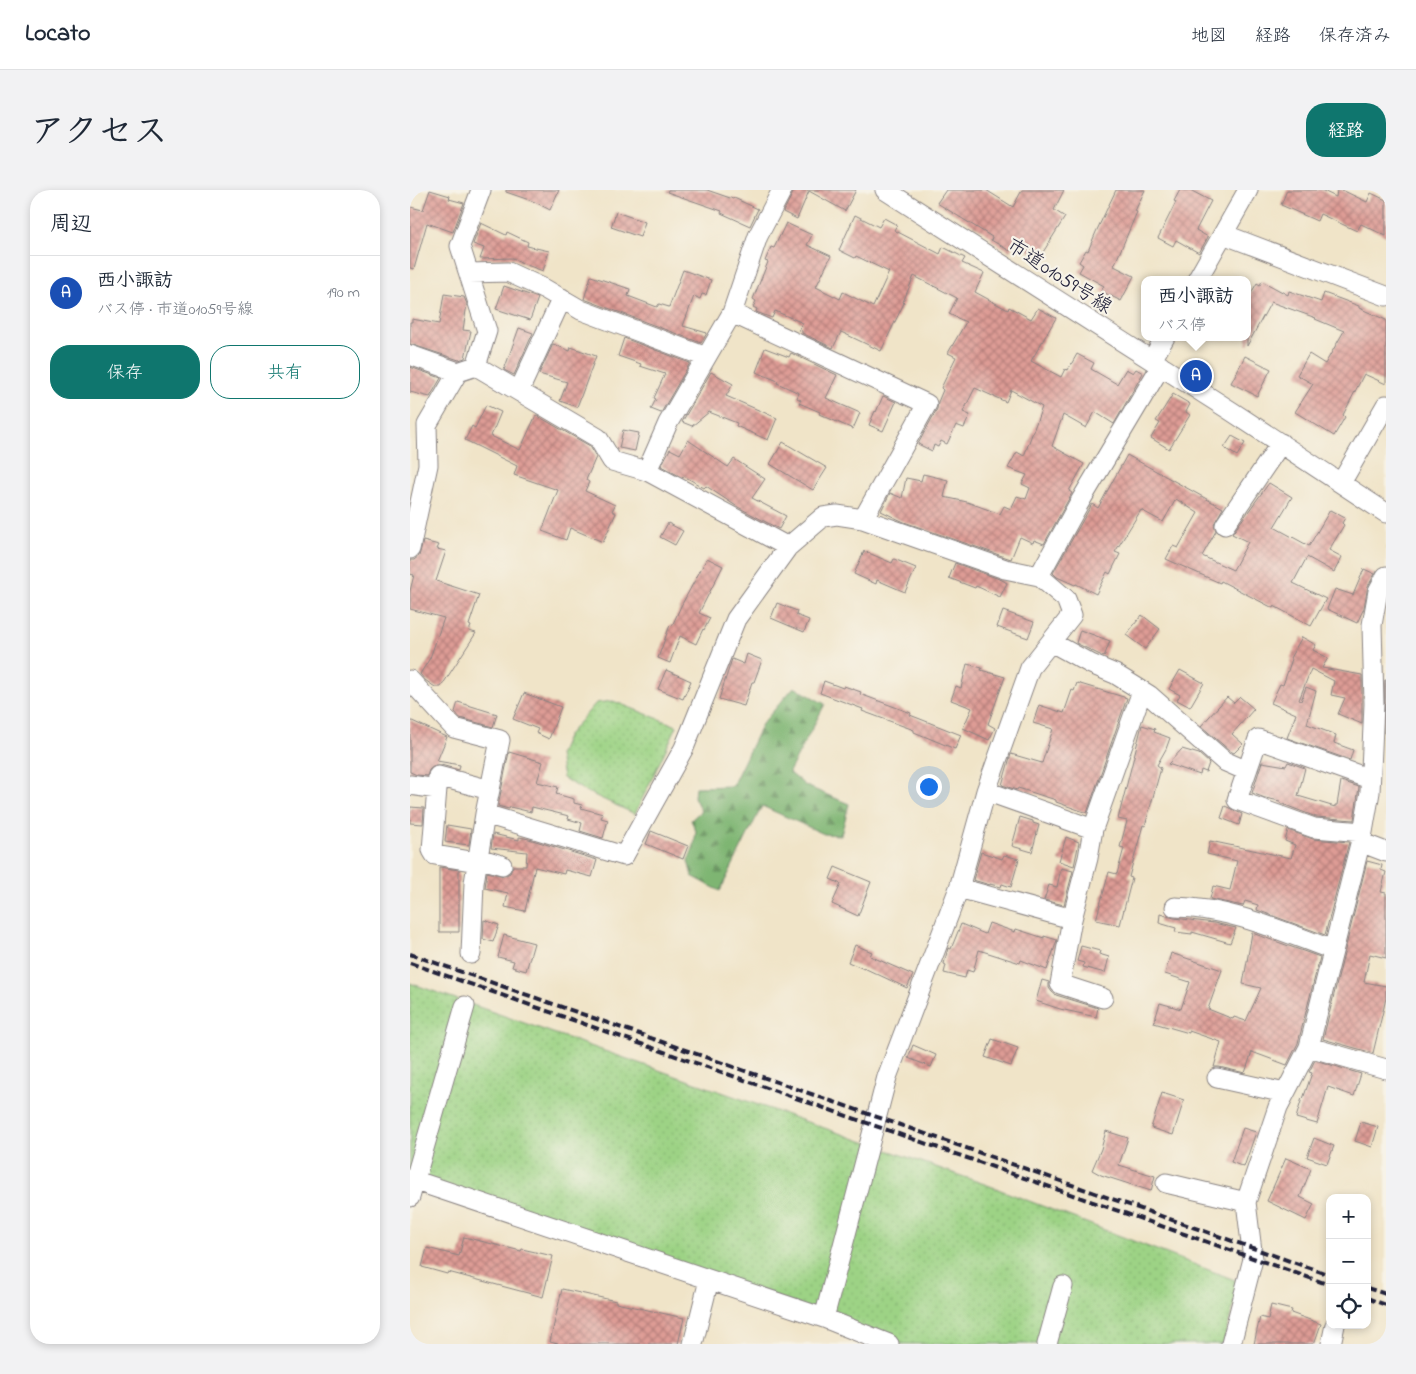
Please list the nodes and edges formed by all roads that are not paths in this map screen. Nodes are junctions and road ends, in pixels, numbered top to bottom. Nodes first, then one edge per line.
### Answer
1 (481, 190) edge
2 (782, 190) edge
3 (886, 190) edge
4 (1248, 190) edge
5 (1224, 234) junction
6 (469, 273) junction
7 (1200, 276) edge
8 (1386, 296) edge
9 (562, 298) junction
10 (732, 312) junction
11 (1164, 341) edge
12 (410, 355) edge
13 (706, 357) junction
14 (1157, 363) junction
15 (476, 366) junction
16 (458, 372) junction
17 (519, 391) junction
18 (1386, 405) edge
19 (419, 423) edge
20 (1281, 443) junction
21 (647, 472) junction
22 (1341, 483) junction
23 (1386, 513) edge
24 (863, 519) junction
25 (1225, 526) dead end
26 (788, 547) junction
27 (410, 549) edge
28 (1039, 576) junction
29 (1386, 576) edge
30 (1051, 642) junction
31 (410, 680) edge
32 (1142, 691) junction
33 (1379, 750) edge
34 (1247, 771) junction
35 (1370, 779) junction
36 (410, 785) edge
37 (437, 789) junction
38 (490, 790) junction
39 (986, 791) junction
40 (485, 814) junction
41 (1093, 829) junction
42 (1361, 837) junction
43 (1386, 852) edge
44 (477, 860) junction
45 (502, 865) dead end
46 (959, 888) junction
47 (1175, 907) dead end
48 (1072, 919) junction
49 (1333, 950) junction
50 (471, 954) dead end
51 (1103, 998) dead end
52 (465, 1006) dead end
53 (1309, 1047) junction
54 (1386, 1070) edge
55 (1217, 1078) dead end
56 (1285, 1094) junction
57 (1166, 1183) dead end
58 (411, 1185) edge
59 (1246, 1202) junction
60 (709, 1280) junction
61 (1063, 1286) dead end
62 (824, 1318) junction
63 (1334, 1329) edge
64 (693, 1344) edge
65 (889, 1344) edge
66 (1048, 1344) edge
67 (1231, 1344) edge
68 (1331, 1344) edge

1 - 6 street
2 - 10 street
3 - 14 street, 市道01059号線
4 - 5 street
5 - 7 street
5 - 8 street
6 - 9 street
6 - 15 street
9 - 13 street
9 - 17 street
10 - 13 street
10 - 24 street
11 - 14 street
12 - 16 street
13 - 21 street
14 - 20 street, 市道01059号線
14 - 28 street
15 - 16 street
15 - 17 street
16 - 19 street
17 - 21 street
18 - 22 street
19 - 27 street
20 - 22 street, 市道01059号線
20 - 25 street
21 - 26 street
22 - 23 street, 市道01059号線
24 - 26 street
24 - 28 street
26 - 40 street
28 - 30 street
29 - 33 street
30 - 32 street
30 - 39 street
31 - 38 street
32 - 34 street
32 - 41 street
33 - 35 street
34 - 35 street
34 - 42 street
35 - 42 street
36 - 37 street
37 - 38 street
37 - 44 street
38 - 40 street
39 - 41 street
39 - 46 street
40 - 44 street
41 - 48 street
42 - 43 street
42 - 49 street
44 - 45 street
44 - 50 street
46 - 48 street
46 - 62 street
47 - 49 street
48 - 51 street
49 - 53 street
52 - 58 street
53 - 54 street
53 - 56 street
55 - 56 street
56 - 59 street
57 - 59 street
58 - 60 street
59 - 67 street
60 - 62 street
60 - 64 street
61 - 66 street
62 - 65 street
63 - 68 street

